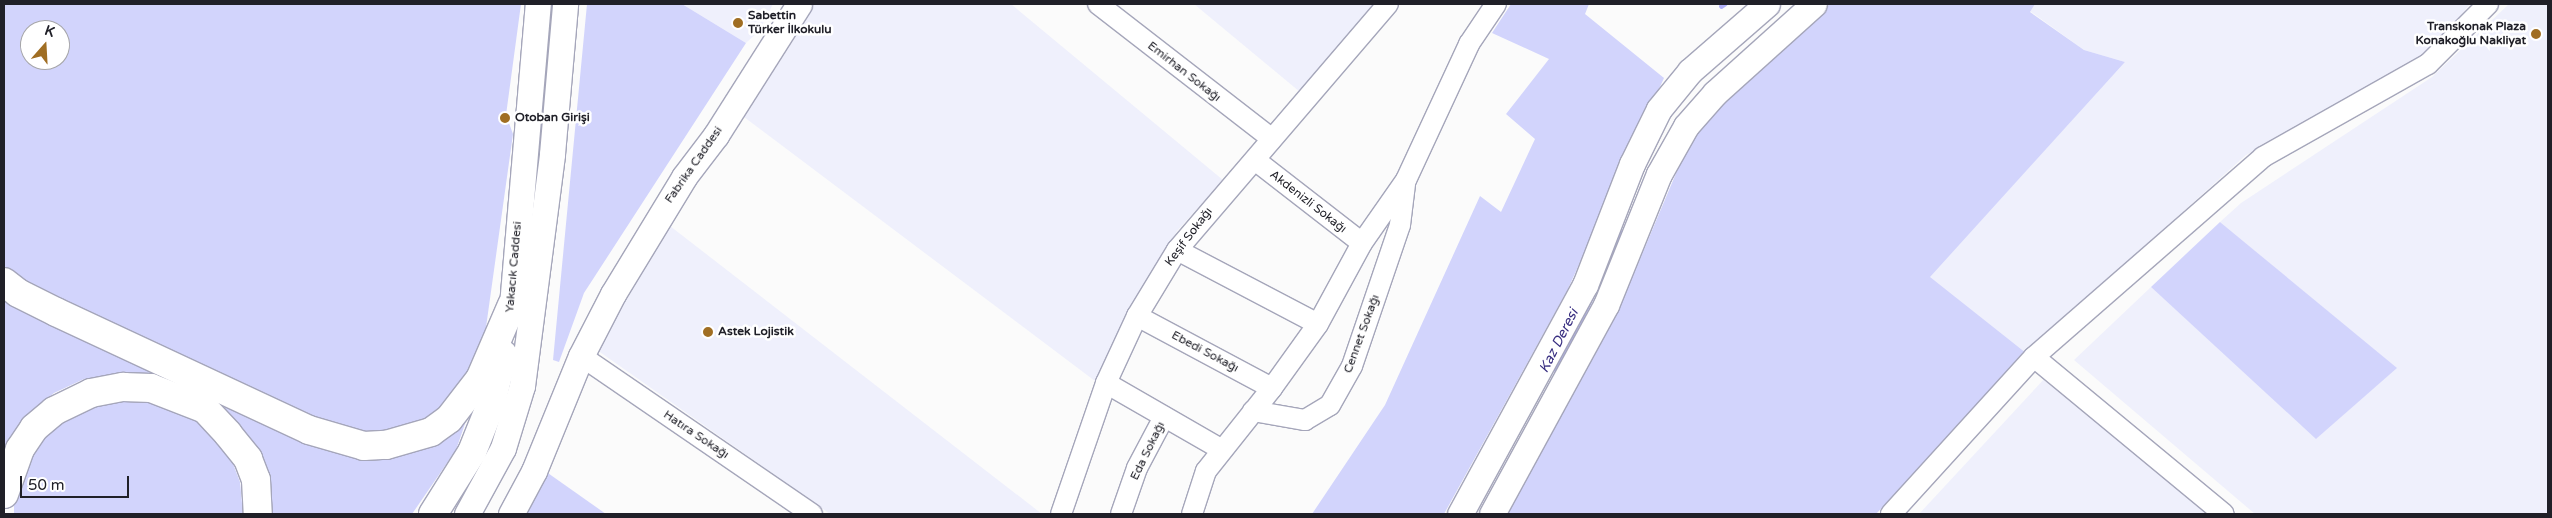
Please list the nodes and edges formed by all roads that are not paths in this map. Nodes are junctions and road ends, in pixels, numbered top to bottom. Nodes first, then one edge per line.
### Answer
1 (538, 4) edge
2 (565, 4) edge
3 (798, 4) edge
4 (1098, 4) edge
5 (1388, 4) edge
6 (1496, 4) edge
7 (1767, 4) edge
8 (1814, 4) edge
9 (2488, 4) edge
10 (1272, 139) junction
11 (1255, 160) junction
12 (1406, 180) junction
13 (1362, 243) junction
14 (1176, 250) junction
15 (4, 282) edge
16 (512, 305) junction
17 (1137, 316) junction
18 (1318, 324) junction
19 (581, 356) junction
20 (2034, 358) junction
21 (1106, 384) junction
22 (1272, 388) junction
23 (1253, 411) junction
24 (1164, 417) junction
25 (1220, 449) junction
26 (534, 471) junction
27 (4, 494) edge
28 (258, 514) edge
29 (433, 514) edge
30 (467, 514) edge
31 (499, 514) edge
32 (510, 514) edge
33 (812, 514) edge
34 (1061, 514) edge
35 (1121, 514) edge
36 (1192, 514) edge
37 (1460, 514) edge
38 (1492, 514) edge
39 (1891, 514) edge
40 (2224, 514) edge

1 - 16 main road, Yakacık Caddesi
2 - 30 main road, Yakacık Caddesi
3 - 19 main road, Fabrika Caddesi
4 - 10 street, Emirhan Sokağı
5 - 10 street, Keşif Sokağı
6 - 12 street
7 - 37 main road
8 - 38 main road
9 - 20 street
10 - 11 street, Keşif Sokağı
11 - 13 street, Akdenizli Sokağı
11 - 14 street, Keşif Sokağı
12 - 13 street
12 - 23 street, Cennet Sokağı
13 - 18 street
14 - 17 street, Keşif Sokağı
14 - 18 street
15 - 16 highway
16 - 29 highway, Yakacık Caddesi
17 - 21 street, Keşif Sokağı
17 - 22 street, Ebedi Sokağı
18 - 22 street
19 - 26 main road, Fabrika Caddesi
19 - 33 street, Hatıra Sokağı
20 - 39 street
20 - 40 street
21 - 24 street
21 - 34 street, Keşif Sokağı
22 - 23 street
23 - 25 street
24 - 25 street
24 - 35 street, Eda Sokağı
25 - 36 street
26 - 31 main road
26 - 32 main road
27 - 28 highway

